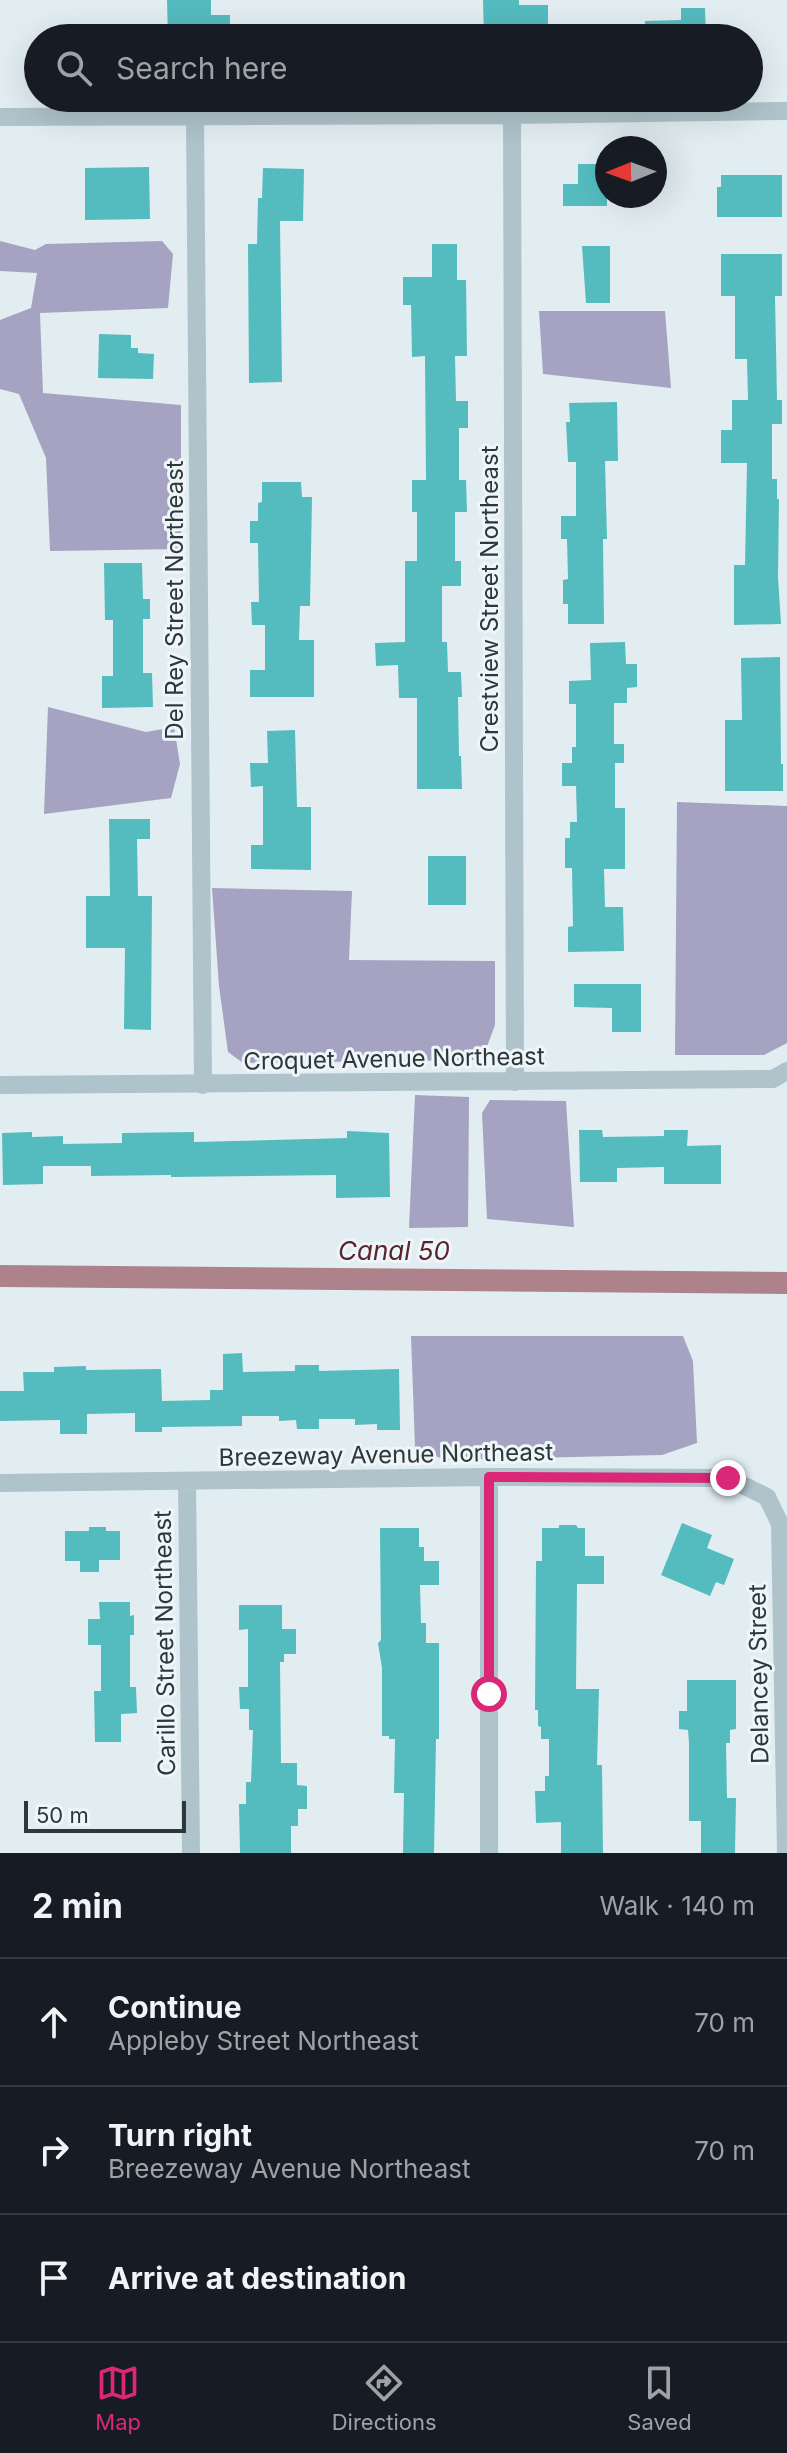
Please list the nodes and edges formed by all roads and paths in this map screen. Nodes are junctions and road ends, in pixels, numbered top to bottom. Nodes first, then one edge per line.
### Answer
1 (763, 111) edge
2 (787, 111) edge
3 (718, 112) edge
4 (512, 115) junction
5 (195, 116) junction
6 (0, 117) edge
7 (787, 1071) edge
8 (515, 1082) junction
9 (0, 1085) edge
10 (203, 1085) junction
11 (489, 1477) junction
12 (187, 1481) junction
13 (0, 1483) edge
14 (767, 1497) joint
15 (785, 1684) edge
16 (191, 1853) edge
17 (489, 1853) edge
18 (786, 1853) edge

1 - 2 street
3 - 4 street
4 - 5 street
4 - 8 street, Crestview Street Northeast
5 - 6 street
5 - 10 street, Del Rey Street Northeast
7 - 8 street, Croquet Avenue Northeast
8 - 10 street, Croquet Avenue Northeast
9 - 10 street, Croquet Avenue Northeast
11 - 12 street, Breezeway Avenue Northeast
11 - 14 street, Breezeway Avenue Northeast
11 - 17 street
12 - 13 street, Breezeway Avenue Northeast
12 - 16 street, Carillo Street Northeast
14 - 15 street, Delancey Street
15 - 18 street, Delancey Street

